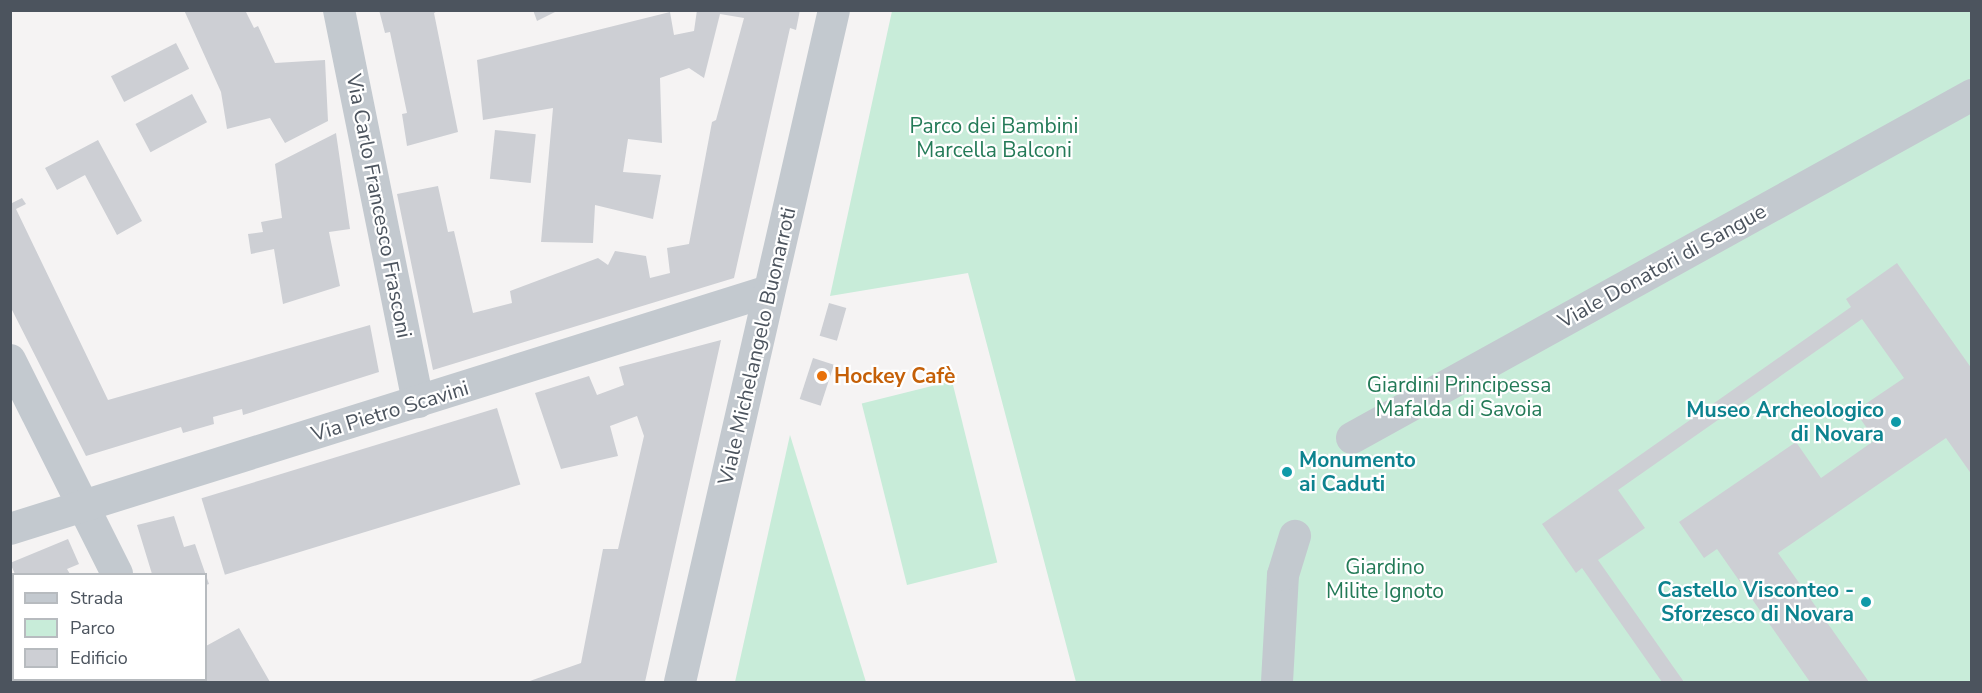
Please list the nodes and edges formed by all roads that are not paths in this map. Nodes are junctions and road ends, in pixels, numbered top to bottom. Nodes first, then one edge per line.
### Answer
1 (339, 10) edge
2 (834, 10) edge
3 (1971, 95) edge
4 (769, 291) junction
5 (10, 360) edge
6 (418, 402) junction
7 (1352, 438) dead end
8 (83, 506) junction
9 (10, 529) edge
10 (1295, 536) dead end
11 (116, 573) edge
12 (680, 682) edge
13 (1277, 682) edge

1 - 6 street, Via Carlo Francesco Frasconi
2 - 4 street, Viale Michelangelo Buonarroti
3 - 7 street, Viale Donatori di Sangue
4 - 6 street, Via Pietro Scavini
4 - 12 street, Viale Michelangelo Buonarroti
5 - 8 street
6 - 8 street, Via Pietro Scavini
8 - 9 street, Via Pietro Scavini
8 - 11 street
10 - 13 street

